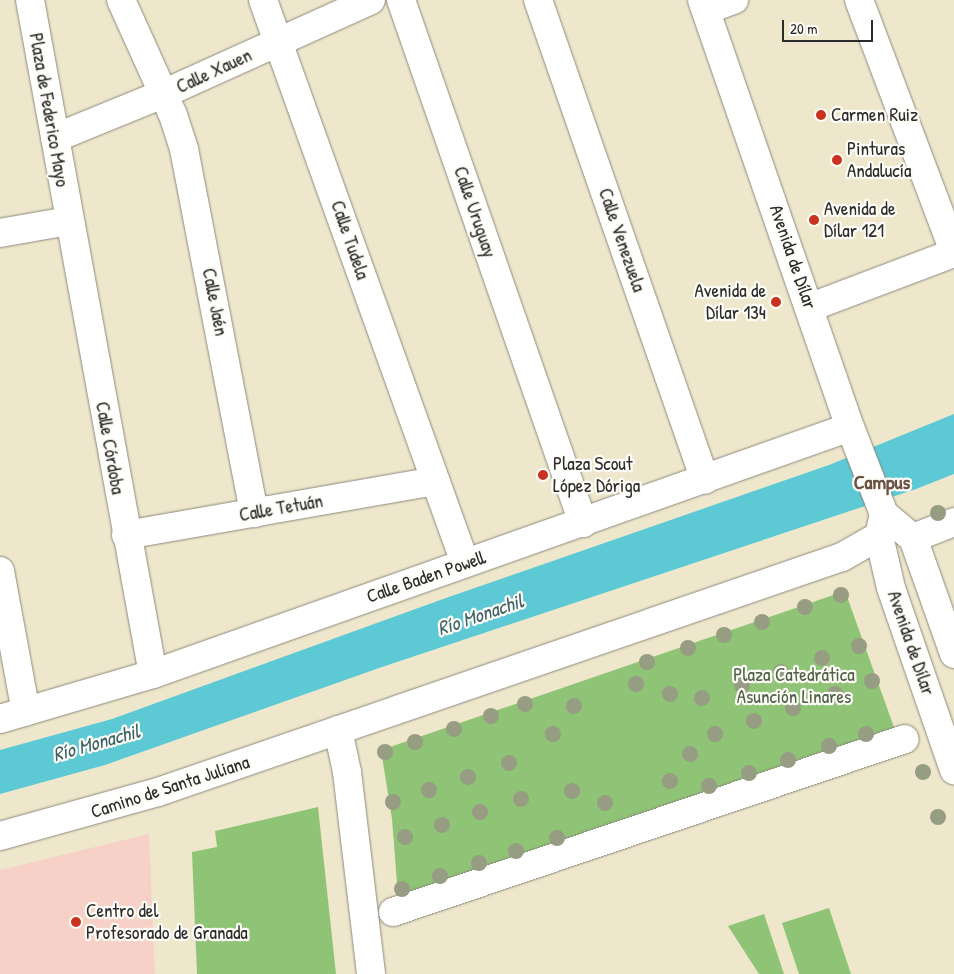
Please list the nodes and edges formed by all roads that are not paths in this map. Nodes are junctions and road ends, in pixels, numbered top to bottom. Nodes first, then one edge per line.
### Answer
1 (30, 0) edge
2 (121, 0) edge
3 (263, 0) edge
4 (371, 0) edge
5 (401, 0) edge
6 (538, 0) edge
7 (734, 0) edge
8 (859, 0) edge
9 (704, 5) edge
10 (279, 41) junction
11 (163, 94) junction
12 (55, 138) junction
13 (69, 221) junction
14 (0, 233) edge
15 (954, 252) edge
16 (811, 307) junction
17 (853, 435) junction
18 (704, 480) junction
19 (435, 481) junction
20 (254, 513) junction
21 (881, 519) junction
22 (954, 522) edge
23 (583, 523) junction
24 (126, 535) junction
25 (913, 538) junction
26 (465, 563) junction
27 (0, 571) edge
28 (954, 654) edge
29 (153, 674) junction
30 (13, 716) edge
31 (338, 730) junction
32 (905, 739) dead end
33 (954, 770) edge
34 (0, 836) edge
35 (394, 912) dead end
36 (371, 974) edge

1 - 12 street, Plaza de Federico Mayo
2 - 11 street
3 - 10 street, Calle Tudela
4 - 10 street, Calle Xauen
5 - 23 street, Calle Uruguay
6 - 18 street, Calle Venezuela
7 - 9 street
8 - 15 street
9 - 16 street, Avenida de Dílar
10 - 11 street, Calle Xauen
10 - 19 street, Calle Tudela
11 - 12 street, Calle Xauen
11 - 20 street, Calle Jaén
12 - 13 street, Plaza de Federico Mayo
13 - 14 street
13 - 24 street, Calle Córdoba
15 - 16 street
16 - 17 street, Avenida de Dílar
17 - 18 street, Calle Baden Powell
17 - 21 street, Avenida de Dílar
18 - 23 street, Calle Baden Powell
19 - 20 street, Calle Tetuán
19 - 26 street
20 - 24 street, Calle Tetuán
21 - 25 street, Avenida de Dílar
21 - 31 street
21 - 33 street, Avenida de Dílar
22 - 25 street
23 - 26 street, Calle Baden Powell
24 - 29 street, Calle Córdoba
25 - 28 street, Avenida de Dílar
26 - 29 street, Calle Baden Powell
27 - 30 street
29 - 30 street, Calle Baden Powell
31 - 34 street, Camino de Santa Juliana
31 - 36 street
32 - 35 street

